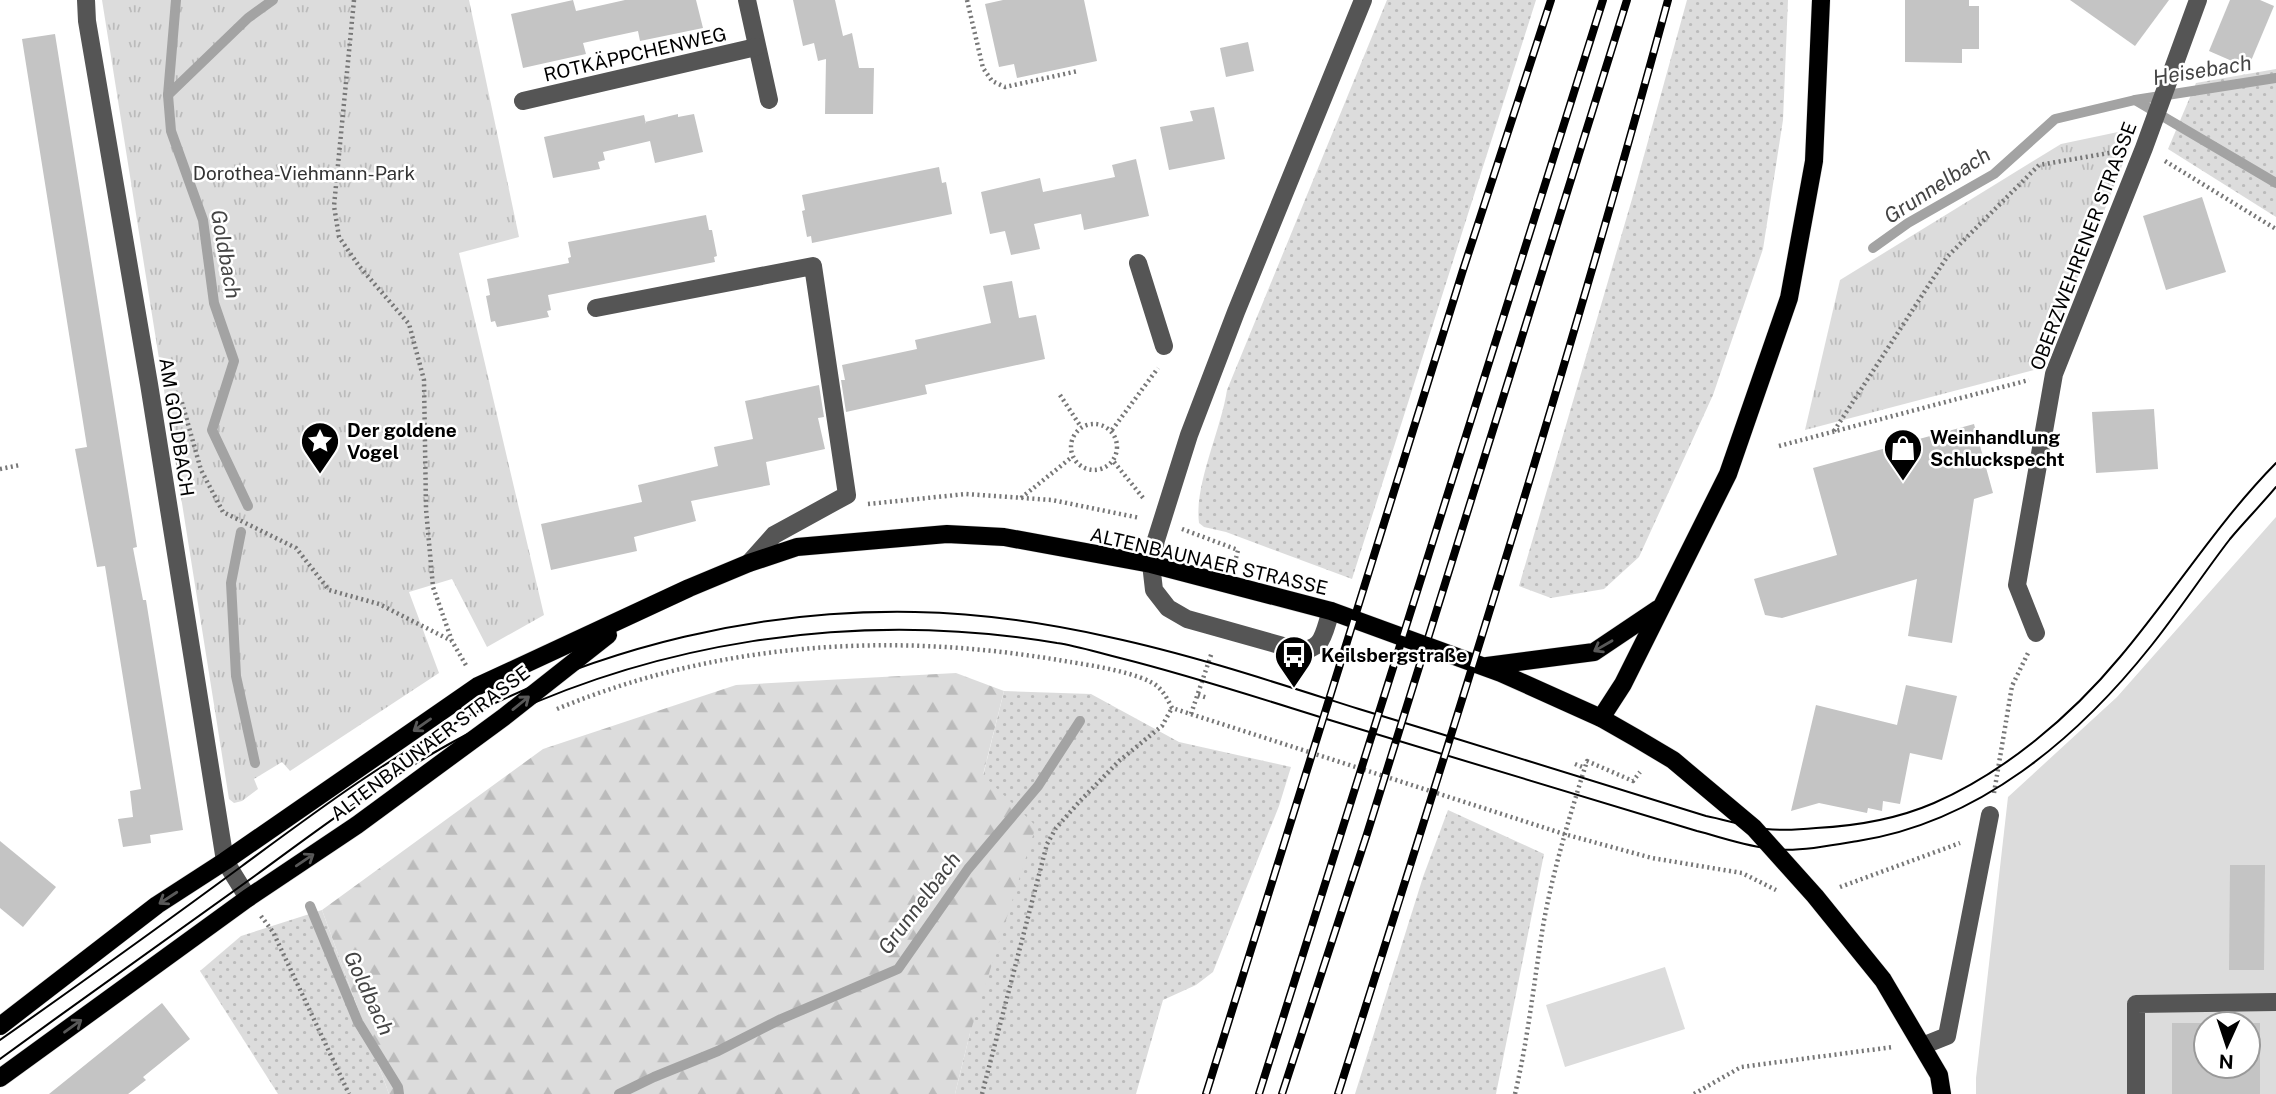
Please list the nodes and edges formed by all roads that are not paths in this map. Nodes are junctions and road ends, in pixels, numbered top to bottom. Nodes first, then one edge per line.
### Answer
1 (86, 0) edge
2 (747, 0) edge
3 (1363, 0) edge
4 (1821, 0) edge
5 (2198, 0) edge
6 (756, 47) junction
7 (769, 100) dead end
8 (523, 101) dead end
9 (1138, 263) dead end
10 (596, 308) dead end
11 (1164, 353) road end
12 (749, 563) junction
13 (1151, 565) junction
14 (1660, 608) junction
15 (1331, 611) junction
16 (633, 615) junction
17 (2036, 633) road end
18 (1483, 667) junction
19 (1601, 719) junction
20 (1990, 815) road end
21 (225, 861) junction
22 (248, 898) junction
23 (2276, 1002) edge
24 (3, 1019) edge
25 (1922, 1046) junction
26 (0, 1078) edge
27 (1942, 1094) edge
28 (2136, 1094) edge

1 - 21 street, AM GOLDBACH
2 - 6 street, ROTKÄPPCHENWEG
3 - 13 street
4 - 14 main road
5 - 17 street, OBERZWEHRENER STRASSE
6 - 7 street, ROTKÄPPCHENWEG
6 - 8 street, ROTKÄPPCHENWEG
9 - 11 street
10 - 12 street, ALTENBAUNAER STRASSE
12 - 13 main road, ALTENBAUNAER STRASSE
12 - 16 main road, ALTENBAUNAER STRASSE
13 - 15 main road, ALTENBAUNAER STRASSE
13 - 15 street
14 -> 18 main road
14 - 19 main road
15 - 18 main road, ALTENBAUNAER STRASSE
16 -> 21 main road, ALTENBAUNAER STRASSE
22 -> 16 main road, ALTENBAUNAER STRASSE
18 - 19 main road, ALTENBAUNAER STRASSE
19 - 25 main road, ALTENBAUNAER STRASSE
20 - 25 street
21 - 22 street
21 -> 24 main road, ALTENBAUNAER STRASSE
26 -> 22 main road, ALTENBAUNAER STRASSE
23 - 28 street
25 - 27 main road

